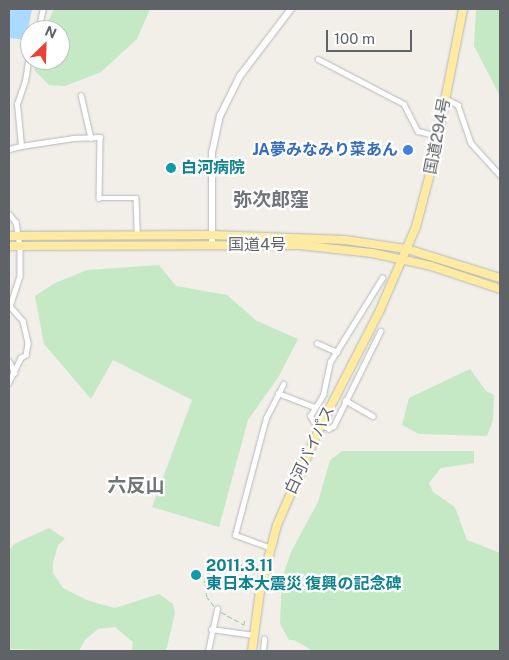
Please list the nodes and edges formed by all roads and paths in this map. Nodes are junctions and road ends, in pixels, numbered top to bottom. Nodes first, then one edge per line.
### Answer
1 (291, 9) edge
2 (462, 9) edge
3 (318, 59) dead end
4 (27, 70) edge
5 (81, 96) dead end
6 (445, 98) junction
7 (438, 136) junction
8 (91, 138) junction
9 (21, 146) junction
10 (9, 149) edge
11 (500, 175) edge
12 (9, 214) edge
13 (212, 234) junction
14 (137, 235) junction
15 (9, 236) edge
16 (18, 236) junction
17 (212, 245) junction
18 (9, 246) edge
19 (20, 246) junction
20 (407, 249) junction
21 (402, 260) junction
22 (382, 278) dead end
23 (500, 278) edge
24 (500, 289) edge
25 (381, 331) dead end
26 (317, 343) dead end
27 (337, 352) junction
28 (9, 361) edge
29 (15, 373) junction
30 (9, 383) edge
31 (283, 384) dead end
32 (278, 393) junction
33 (345, 400) junction
34 (314, 407) junction
35 (373, 416) dead end
36 (321, 425) junction
37 (270, 548) junction
38 (254, 574) dead end
39 (217, 609) junction
40 (245, 618) dead end
41 (212, 629) junction
42 (254, 635) junction
43 (264, 639) dead end
44 (208, 651) edge
45 (252, 651) edge
46 (263, 651) edge

1 - 13 street
2 - 6 highway, 国道294号
3 - 7 street
4 - 9 street
5 - 8 street
6 - 7 highway, 国道294号
6 - 11 street
7 - 20 highway, 国道294号
8 - 9 street
8 - 14 street
9 - 10 street
12 - 16 street
13 - 14 highway, 国道4号
13 - 17 street
13 - 20 highway, 国道4号
14 - 16 highway, 国道4号
15 - 16 highway, 国道4号
16 - 19 street
17 - 19 highway, 国道4号
17 - 21 highway, 国道4号
18 - 19 highway, 国道4号
19 - 29 street
20 - 21 highway, 国道294号
20 - 23 highway, 国道4号
21 - 24 highway, 国道4号
21 - 36 highway, 白河バイパス
22 - 27 street
25 - 33 street
26 - 27 street
27 - 34 street
28 - 29 street
29 - 30 street
31 - 32 street
32 - 34 street
32 - 37 street
33 - 35 street
33 - 36 street
34 - 36 street
36 - 37 highway, 白河バイパス
37 - 42 highway, 白河バイパス
38 - 39 path
39 - 40 path
39 - 41 street
41 - 42 street
41 - 44 street
42 - 45 highway, 白河バイパス
43 - 46 street

